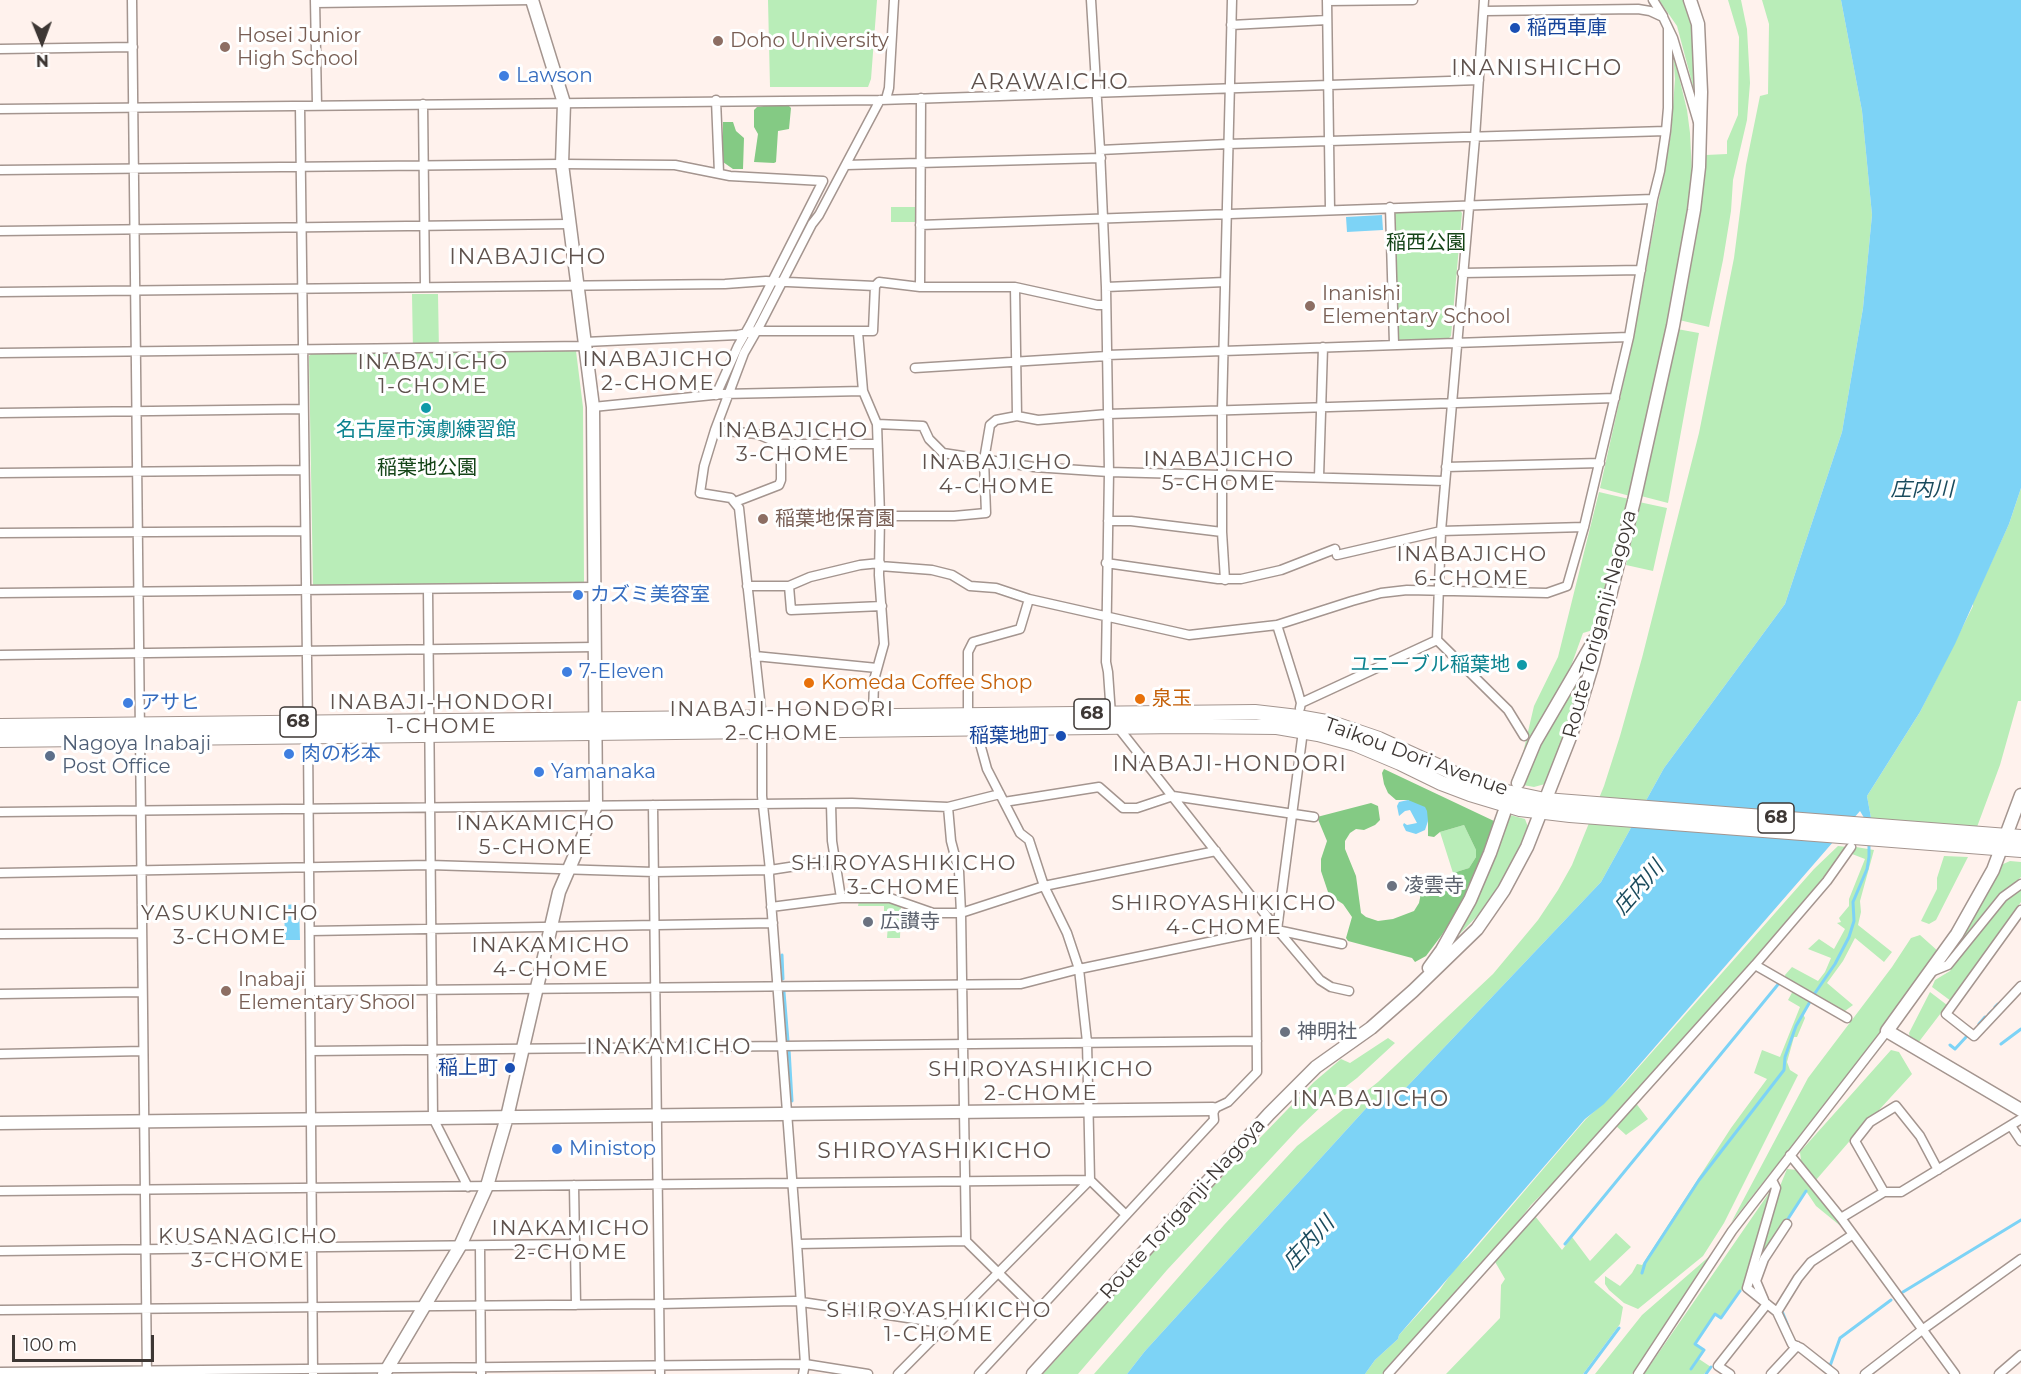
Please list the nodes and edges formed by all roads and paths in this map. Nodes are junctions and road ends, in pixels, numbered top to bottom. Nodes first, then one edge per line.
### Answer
1 (132, 0) edge
2 (532, 0) edge
3 (894, 0) edge
4 (1090, 0) edge
5 (1232, 0) edge
6 (1400, 0) edge
7 (1413, 0) edge
8 (1485, 0) edge
9 (1559, 0) edge
10 (1653, 0) edge
11 (1690, 0) edge
12 (397, 1) edge
13 (1327, 1) edge
14 (315, 2) edge
15 (1559, 10) junction
16 (1485, 11) junction
17 (1663, 17) junction
18 (1327, 21) junction
19 (1231, 25) junction
20 (1668, 28) junction
21 (133, 47) junction
22 (0, 49) edge
23 (1479, 80) junction
24 (1328, 84) junction
25 (1230, 87) junction
26 (1097, 92) junction
27 (921, 98) junction
28 (883, 99) junction
29 (716, 100) junction
30 (564, 103) junction
31 (423, 104) junction
32 (317, 105) junction
33 (300, 106) junction
34 (133, 108) junction
35 (0, 109) edge
36 (1699, 128) junction
37 (1666, 131) junction
38 (1475, 138) junction
39 (1329, 142) junction
40 (1228, 144) junction
41 (1100, 154) junction
42 (562, 164) junction
43 (921, 164) junction
44 (846, 165) junction
45 (423, 166) junction
46 (301, 167) junction
47 (134, 169) junction
48 (0, 170) edge
49 (719, 173) junction
50 (1653, 199) junction
51 (1469, 204) junction
52 (1390, 207) junction
53 (1330, 209) junction
54 (1227, 213) junction
55 (1103, 217) junction
56 (570, 224) junction
57 (920, 225) junction
58 (424, 226) junction
59 (301, 227) junction
60 (135, 229) junction
61 (0, 231) edge
62 (1641, 270) junction
63 (1462, 273) junction
64 (773, 281) junction
65 (783, 281) junction
66 (1225, 282) junction
67 (578, 285) junction
68 (876, 286) junction
69 (425, 287) junction
70 (920, 287) junction
71 (1015, 287) junction
72 (1106, 287) junction
73 (302, 289) junction
74 (136, 291) junction
75 (0, 292) edge
76 (1106, 305) junction
77 (756, 331) junction
78 (858, 332) junction
79 (744, 334) junction
80 (1629, 337) junction
81 (1456, 342) junction
82 (585, 344) junction
83 (1394, 344) junction
84 (1323, 347) junction
85 (303, 349) junction
86 (136, 351) junction
87 (1224, 351) junction
88 (0, 353) edge
89 (1107, 356) junction
90 (1016, 361) junction
91 (915, 368) dead end
92 (864, 392) junction
93 (727, 394) junction
94 (716, 395) junction
95 (1615, 398) junction
96 (1450, 404) junction
97 (593, 407) junction
98 (1320, 408) junction
99 (303, 409) junction
100 (137, 411) junction
101 (1222, 411) junction
102 (0, 413) edge
103 (1107, 414) junction
104 (1017, 416) junction
105 (877, 424) junction
106 (715, 430) junction
107 (781, 444) junction
108 (876, 444) junction
109 (984, 460) junction
110 (1600, 463) junction
111 (1446, 467) junction
112 (304, 470) junction
113 (138, 472) junction
114 (1108, 472) junction
115 (0, 473) edge
116 (1221, 475) junction
117 (1319, 477) junction
118 (1445, 481) junction
119 (735, 502) junction
120 (880, 516) junction
121 (1108, 521) junction
122 (1584, 527) junction
123 (305, 531) junction
124 (1441, 531) junction
125 (138, 532) junction
126 (1222, 532) junction
127 (0, 533) edge
128 (1106, 563) junction
129 (880, 564) junction
130 (1226, 580) junction
131 (747, 586) junction
132 (789, 586) junction
133 (595, 587) junction
134 (428, 589) junction
135 (305, 590) junction
136 (139, 591) junction
137 (1439, 591) junction
138 (0, 593) edge
139 (1029, 598) junction
140 (1609, 605) junction
141 (882, 606) junction
142 (1106, 617) junction
143 (1277, 625) junction
144 (1437, 640) junction
145 (595, 647) junction
146 (429, 649) junction
147 (306, 651) junction
148 (140, 653) junction
149 (0, 655) edge
150 (755, 656) junction
151 (877, 668) junction
152 (1301, 703) junction
153 (1110, 713) junction
154 (968, 716) junction
155 (873, 717) junction
156 (1298, 717) junction
157 (307, 722) junction
158 (762, 724) junction
159 (0, 726) edge
160 (596, 726) junction
161 (429, 728) junction
162 (1118, 728) junction
163 (976, 729) junction
164 (1303, 731) junction
165 (140, 732) junction
166 (1524, 736) dead end
167 (308, 737) junction
168 (0, 740) edge
169 (1518, 783) dead end
170 (2021, 795) edge
171 (1173, 796) junction
172 (1002, 798) junction
173 (831, 804) junction
174 (653, 805) junction
175 (763, 805) junction
176 (596, 806) junction
177 (1543, 806) junction
178 (429, 807) junction
179 (948, 807) junction
180 (309, 809) junction
181 (1571, 809) junction
182 (141, 810) junction
183 (0, 812) edge
184 (1292, 812) junction
185 (1504, 813) dead end
186 (1314, 816) dead end
187 (2014, 836) edge
188 (1851, 847) dead end
189 (2002, 849) junction
190 (2021, 850) edge
191 (1216, 851) junction
192 (835, 860) junction
193 (430, 865) junction
194 (309, 868) junction
195 (569, 869) junction
196 (770, 870) junction
197 (141, 872) junction
198 (654, 872) junction
199 (0, 873) edge
200 (2021, 884) edge
201 (1044, 886) junction
202 (841, 898) junction
203 (771, 908) junction
204 (2021, 910) edge
205 (961, 913) junction
206 (772, 923) junction
207 (655, 925) junction
208 (550, 927) junction
209 (1277, 928) junction
210 (431, 929) junction
211 (310, 931) junction
212 (1256, 932) junction
213 (142, 933) junction
214 (0, 934) edge
215 (1342, 945) dead end
216 (1755, 966) junction
217 (1079, 969) junction
218 (1931, 972) junction
219 (962, 984) junction
220 (778, 986) junction
221 (2021, 986) edge
222 (656, 987) junction
223 (536, 989) junction
224 (431, 990) junction
225 (310, 991) junction
226 (1349, 991) dead end
227 (1413, 991) junction
228 (142, 992) junction
229 (0, 994) edge
230 (1848, 1018) dead end
231 (1887, 1031) junction
232 (1257, 1041) junction
233 (1087, 1042) junction
234 (963, 1043) junction
235 (782, 1046) junction
236 (656, 1047) junction
237 (523, 1049) junction
238 (432, 1050) junction
239 (143, 1051) junction
240 (311, 1051) junction
241 (0, 1054) edge
242 (1213, 1109) junction
243 (2021, 1110) edge
244 (1089, 1111) junction
245 (964, 1112) junction
246 (788, 1113) junction
247 (657, 1115) junction
248 (507, 1117) junction
249 (433, 1118) junction
250 (312, 1119) junction
251 (2021, 1119) edge
252 (143, 1121) junction
253 (0, 1123) edge
254 (2011, 1126) junction
255 (2021, 1141) edge
256 (1790, 1155) junction
257 (1938, 1170) junction
258 (1090, 1180) junction
259 (1772, 1180) junction
260 (965, 1182) junction
261 (792, 1183) junction
262 (658, 1184) junction
263 (574, 1185) junction
264 (487, 1186) junction
265 (468, 1187) junction
266 (312, 1188) junction
267 (144, 1189) junction
268 (0, 1191) edge
269 (1884, 1192) junction
270 (1126, 1215) junction
271 (1841, 1218) junction
272 (1787, 1224) dead end
273 (1852, 1235) junction
274 (966, 1241) junction
275 (797, 1244) junction
276 (480, 1245) junction
277 (575, 1245) junction
278 (460, 1246) junction
279 (312, 1247) junction
280 (145, 1248) junction
281 (0, 1251) edge
282 (2021, 1259) edge
283 (997, 1272) junction
284 (801, 1302) junction
285 (1766, 1304) junction
286 (576, 1305) junction
287 (659, 1305) junction
288 (425, 1306) junction
289 (481, 1306) junction
290 (312, 1307) junction
291 (146, 1309) junction
292 (0, 1310) edge
293 (1037, 1311) junction
294 (1777, 1312) junction
295 (948, 1324) junction
296 (1922, 1330) junction
297 (1797, 1346) junction
298 (2021, 1355) edge
299 (805, 1364) junction
300 (387, 1370) edge
301 (481, 1370) edge
302 (660, 1370) edge
303 (313, 1371) edge
304 (0, 1372) edge
305 (147, 1372) edge
306 (1833, 1373) edge
307 (803, 1374) edge
308 (868, 1374) edge
309 (898, 1374) edge
310 (979, 1374) edge
311 (1033, 1374) edge
312 (1388, 1374) edge
313 (1638, 1374) edge
314 (1730, 1374) edge
315 (1771, 1374) edge
316 (1865, 1374) edge
317 (1956, 1374) edge
318 (1999, 1374) edge

1 - 21 street
2 - 12 street
2 - 30 street
3 - 28 street
4 - 26 street
5 - 19 street
6 - 7 street
6 - 13 street
8 - 16 street
9 - 15 street
10 - 17 street
11 - 36 street, Route Toriganji-Nagoya
12 - 14 street
13 - 18 street
14 - 32 street
15 - 16 street
15 - 17 street
16 - 23 street
17 - 20 street
18 - 19 street
18 - 24 street
19 - 25 street
20 - 36 street
20 - 37 street
21 - 22 street
21 - 34 street
23 - 24 street
23 - 38 street
24 - 25 street
24 - 39 street
25 - 26 street
25 - 40 street
26 - 27 street
26 - 41 street
27 - 28 street
27 - 43 street
28 - 29 street
28 - 44 street
29 - 30 street
29 - 49 street
30 - 31 street
30 - 42 street
31 - 32 street
31 - 45 street
32 - 33 street
33 - 34 street
33 - 46 street
34 - 35 street
34 - 47 street
36 - 140 street, Route Toriganji-Nagoya
37 - 38 street
37 - 50 street
38 - 39 street
38 - 51 street
39 - 40 street
39 - 53 street
40 - 41 street
40 - 54 street
41 - 43 street
41 - 55 street
42 - 45 street
42 - 49 street
42 - 56 street
43 - 44 street
43 - 57 street
44 - 65 street
45 - 46 street
45 - 58 street
46 - 47 street
46 - 59 street
47 - 48 street
47 - 60 street
49 - 64 street
50 - 51 street
50 - 62 street
51 - 52 street
51 - 63 street
52 - 53 street
52 - 83 street
53 - 54 street
54 - 55 street
54 - 66 street
55 - 57 street
55 - 72 street
56 - 58 street
56 - 67 street
57 - 70 street
58 - 59 street
58 - 69 street
59 - 60 street
59 - 73 street
60 - 61 street
60 - 74 street
62 - 63 street
62 - 80 street
63 - 81 street
64 - 65 street
64 - 67 street
64 - 79 street
65 - 68 street
65 - 77 street
66 - 72 street
66 - 87 street
67 - 69 street
67 - 82 street
68 - 70 street
68 - 78 street
69 - 73 street
70 - 71 street
71 - 76 street
71 - 90 street
72 - 76 street
73 - 74 street
73 - 85 street
74 - 75 street
74 - 86 street
76 - 89 street
77 - 78 street
77 - 79 street
77 - 93 street
78 - 92 street
79 - 82 street
79 - 94 street
80 - 81 street
80 - 95 street
81 - 83 street
81 - 96 street
82 - 85 street
82 - 97 street
83 - 84 street
84 - 87 street
84 - 98 street
85 - 86 street
85 - 99 street
86 - 88 street
86 - 100 street
87 - 89 street
87 - 101 street
89 - 90 street
89 - 103 street
90 - 91 street
90 - 104 street
92 - 93 street
92 - 105 street
93 - 94 street
93 - 106 street
94 - 97 street
95 - 96 street
95 - 110 street
96 - 98 street
96 - 111 street
97 - 133 street
98 - 101 street
98 - 117 street
99 - 100 street
99 - 112 street
100 - 102 street
100 - 113 street
101 - 103 street
101 - 116 street
103 - 104 street
103 - 114 street
104 - 109 street
105 - 108 street
105 - 109 street
106 - 107 street
106 - 119 street
107 - 108 street
107 - 119 street
108 - 120 street
109 - 114 street
109 - 120 street
110 - 111 street
110 - 122 street
111 - 118 street
112 - 113 street
112 - 123 street
113 - 115 street
113 - 125 street
114 - 116 street
114 - 121 street
116 - 117 street
116 - 126 street
117 - 118 street
118 - 124 street
119 - 131 street
120 - 129 street
121 - 126 street
121 - 128 street
122 - 124 street
122 - 137 street
123 - 125 street
123 - 135 street
124 - 130 street
124 - 137 street
125 - 127 street
125 - 136 street
126 - 130 street
128 - 130 street
128 - 142 street
129 - 132 street
129 - 139 street
129 - 141 street
131 - 132 street
131 - 150 street
132 - 141 street
133 - 134 street
133 - 145 street
134 - 135 street
134 - 146 street
135 - 136 street
135 - 147 street
136 - 138 street
136 - 148 street
137 - 143 street
137 - 144 street
139 - 142 street
139 - 154 street
140 - 169 street
140 - 177 street, Route Toriganji-Nagoya
141 - 151 street
142 - 143 street
142 - 153 street
143 - 152 street
144 - 152 street
144 - 166 street
145 - 146 street
145 - 160 street
146 - 147 street
146 - 161 street
147 - 148 street
147 - 157 street
148 - 149 street
148 - 165 street
150 - 151 street
150 - 158 street
151 - 155 street
152 - 156 street
153 - 154 main road, Taikou Dori Avenue / 68
153 - 156 main road, Taikou Dori Avenue / 68
153 - 162 street
154 - 155 main road, Taikou Dori Avenue / 68
155 - 158 main road, Taikou Dori Avenue / 68
156 - 177 main road, Taikou Dori Avenue / 68
157 - 161 main road, Taikou Dori Avenue / 68
157 - 165 main road, Taikou Dori Avenue / 68
157 - 167 street
158 - 160 main road, Taikou Dori Avenue / 68
158 - 163 main road, Taikou Dori Avenue / 68
158 - 175 street
159 - 165 main road, Taikou Dori Avenue / 68
160 - 161 main road, Taikou Dori Avenue / 68
160 - 176 street
161 - 167 main road, Taikou Dori Avenue / 68
161 - 178 street
162 - 163 main road, Taikou Dori Avenue / 68
162 - 164 main road, Taikou Dori Avenue / 68
162 - 171 street
163 - 172 street
164 - 177 main road, Taikou Dori Avenue / 68
164 - 184 street
165 - 167 main road, Taikou Dori Avenue / 68
165 - 168 main road, Taikou Dori Avenue / 68
165 - 182 street
167 - 180 street
170 - 187 street
171 - 172 street
171 - 184 street
171 - 191 street
172 - 179 street
172 - 201 street
173 - 175 street
173 - 179 street
173 - 192 street
174 - 175 street
174 - 176 street
174 - 198 street
175 - 196 street
176 - 178 street
176 - 195 street
177 - 181 main road, Taikou Dori Avenue / 68
177 - 227 street, Route Toriganji-Nagoya
178 - 180 street
178 - 193 street
179 - 205 street
180 - 182 street
180 - 194 street
181 - 187 main road, 68
181 - 189 main road, 68
182 - 183 street
182 - 197 street
184 - 186 street
184 - 209 street
185 - 227 street
187 - 189 street
188 - 216 street
189 - 190 main road, 68
189 - 218 street
191 - 201 street
191 - 209 street
192 - 196 street
192 - 202 street
193 - 194 street
193 - 195 street
193 - 210 street
194 - 197 street
194 - 211 street
195 - 198 street
195 - 208 street
196 - 198 street
196 - 203 street
197 - 199 street
197 - 213 street
198 - 207 street
200 - 218 street
201 - 205 street
201 - 217 street
202 - 203 street
202 - 205 street
203 - 206 street
204 - 221 street
205 - 219 street
206 - 207 street
206 - 220 street
207 - 208 street
207 - 222 street
208 - 210 street
208 - 223 street
209 - 212 street
209 - 215 street
209 - 226 street
210 - 211 street
210 - 224 street
211 - 225 street
212 - 217 street
212 - 232 street
213 - 214 street
213 - 228 street
216 - 230 street
216 - 312 street
217 - 219 street
217 - 233 street
218 - 231 street
219 - 220 street
219 - 234 street
220 - 222 street
220 - 235 street
222 - 223 street
222 - 236 street
223 - 224 street
223 - 237 street
224 - 225 street
224 - 238 street
225 - 240 street
227 - 311 street, Route Toriganji-Nagoya
228 - 229 street
228 - 239 street
231 - 243 street
231 - 256 street
232 - 233 street
232 - 242 street
233 - 234 street
233 - 244 street
234 - 235 street
234 - 245 street
235 - 236 street
235 - 246 street
236 - 237 street
236 - 247 street
237 - 238 street
237 - 248 street
238 - 240 street
238 - 249 street
239 - 241 street
239 - 252 street
240 - 250 street
242 - 244 street
242 - 270 street
244 - 245 street
244 - 258 street
245 - 246 street
245 - 260 street
246 - 247 street
246 - 261 street
247 - 248 street
247 - 262 street
248 - 249 street
248 - 264 street
249 - 250 street
249 - 265 street
250 - 252 street
250 - 266 street
251 - 254 street
252 - 253 street
252 - 267 street
254 - 255 street
254 - 257 street
256 - 259 street
256 - 271 street
257 - 269 street
257 - 269 street
258 - 260 street
258 - 270 street
258 - 283 street
259 - 285 street
259 - 313 street
260 - 261 street
260 - 274 street
261 - 262 street
261 - 275 street
262 - 263 street
262 - 287 street
263 - 264 street
263 - 277 street
264 - 265 street
264 - 278 street
265 - 266 street
266 - 267 street
266 - 279 street
267 - 268 street
267 - 280 street
269 - 271 street
270 - 293 street
271 - 273 street
272 - 285 street
273 - 294 street
273 - 296 street
274 - 275 street
274 - 283 street
275 - 284 street
276 - 277 street
276 - 278 street
276 - 289 street
277 - 286 street
278 - 279 street
278 - 288 street
279 - 280 street
279 - 290 street
280 - 281 street
280 - 291 street
282 - 296 street
283 - 293 street
283 - 295 street
284 - 287 street
284 - 295 street
284 - 299 street
285 - 294 street
285 - 314 street
286 - 287 street
286 - 289 street
287 - 302 street
288 - 289 street
288 - 290 street
288 - 300 street
289 - 301 street
290 - 291 street
290 - 303 street
291 - 292 street
291 - 305 street
293 - 310 street
294 - 297 street
295 - 309 street
296 - 316 street
296 - 317 street
297 - 306 street
297 - 315 street
298 - 318 street
299 - 302 street
299 - 307 street
299 - 308 street
300 - 301 street
300 - 303 street
301 - 302 street
303 - 305 street
304 - 305 street

